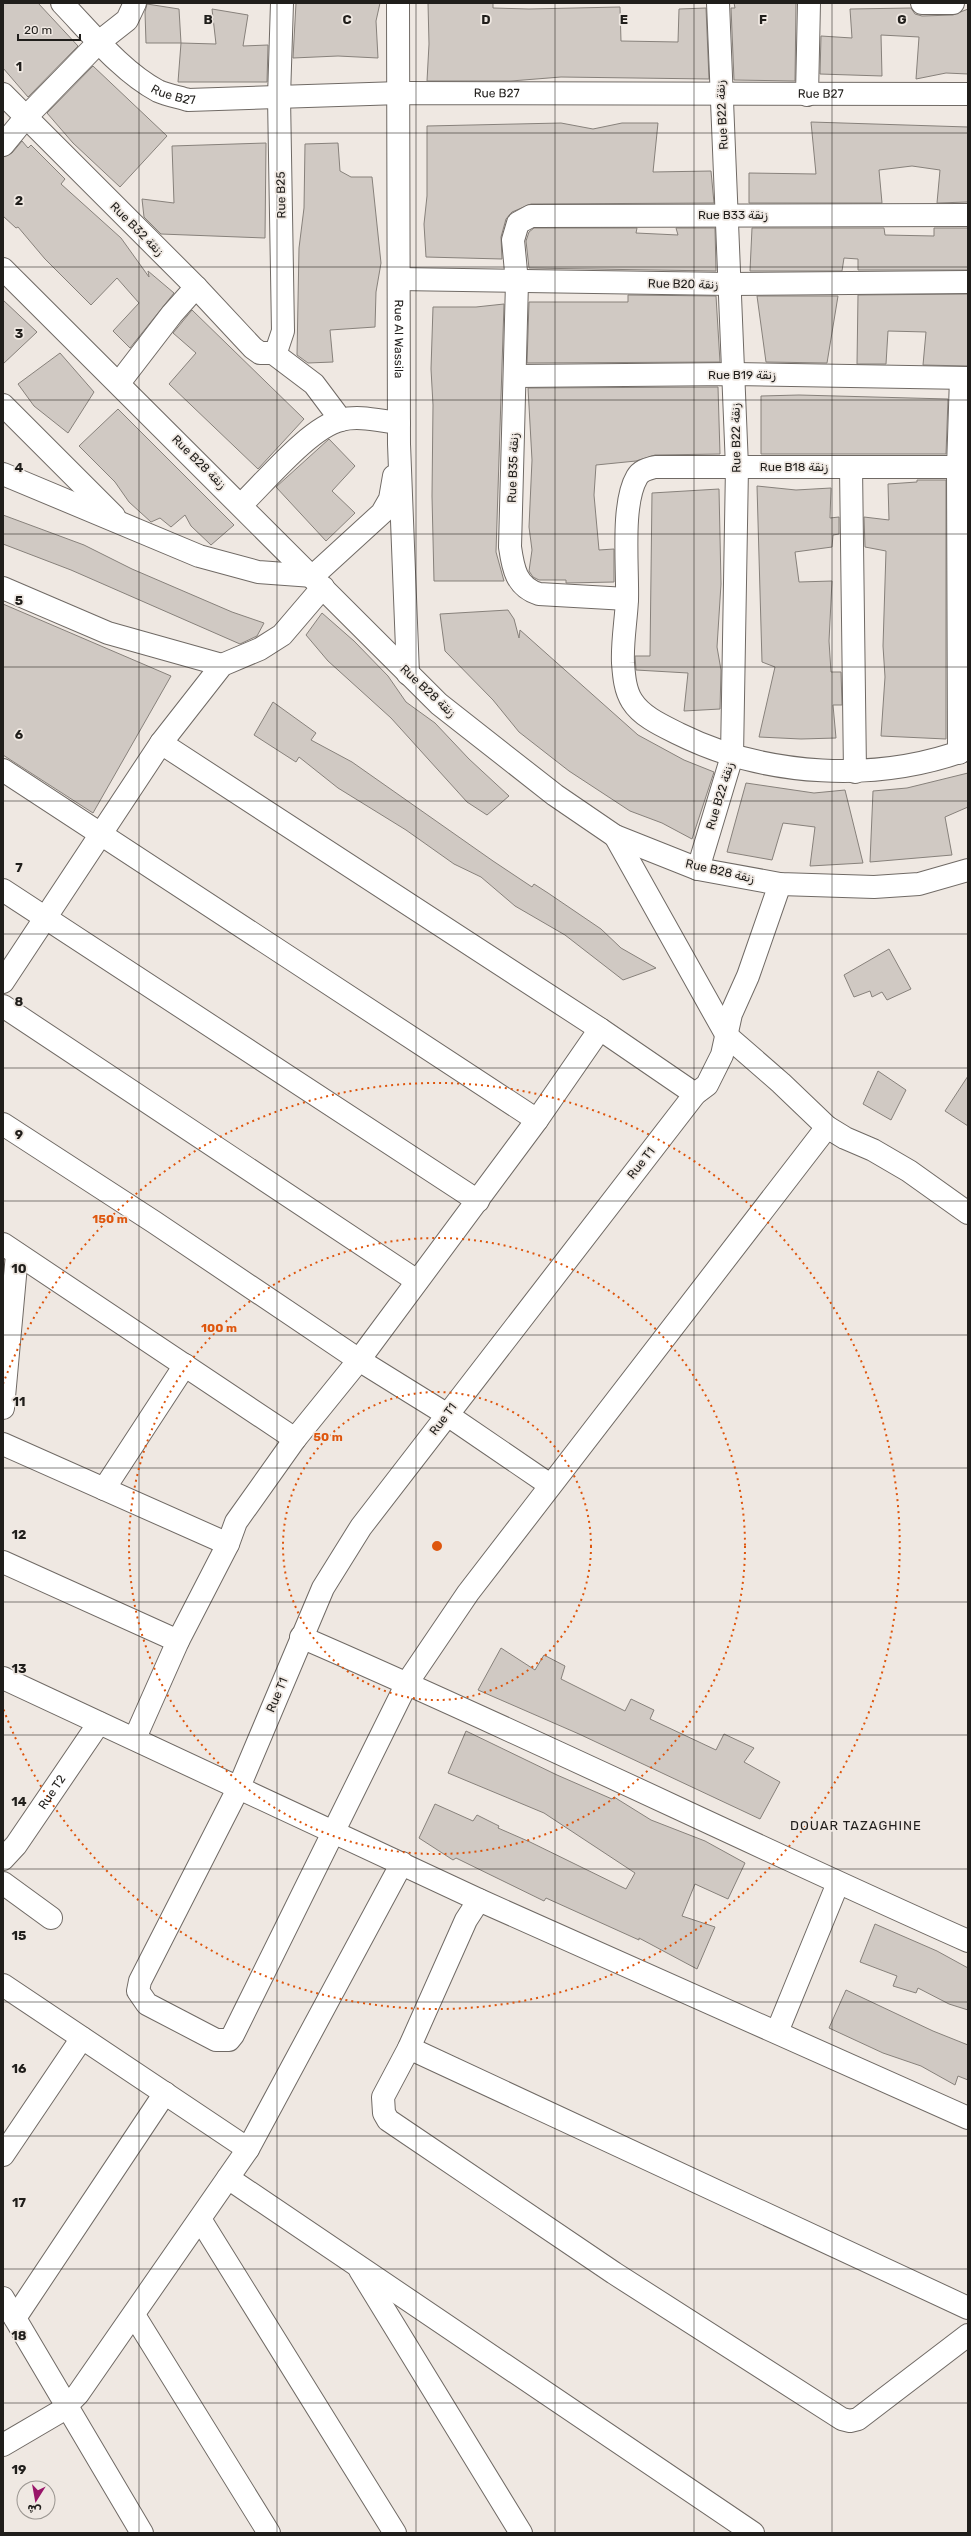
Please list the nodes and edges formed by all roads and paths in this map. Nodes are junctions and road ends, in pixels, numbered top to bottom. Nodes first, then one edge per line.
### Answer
1 (62, 3) edge
2 (135, 3) edge
3 (282, 3) edge
4 (398, 3) edge
5 (718, 3) edge
6 (809, 3) edge
7 (922, 3) edge
8 (953, 3) edge
9 (99, 42) junction
10 (400, 93) junction
11 (3, 94) edge
12 (721, 94) junction
13 (968, 94) edge
14 (806, 96) junction
15 (279, 98) junction
16 (26, 117) junction
17 (3, 145) edge
18 (728, 215) junction
19 (968, 215) edge
20 (513, 240) joint
21 (3, 269) edge
22 (399, 279) junction
23 (517, 282) junction
24 (968, 282) edge
25 (730, 284) junction
26 (196, 287) junction
27 (273, 353) junction
28 (734, 374) junction
29 (516, 376) junction
30 (965, 378) edge
31 (119, 382) junction
32 (3, 405) edge
33 (341, 420) junction
34 (964, 424) edge
35 (399, 433) junction
36 (962, 462) edge
37 (737, 467) junction
38 (851, 467) junction
39 (3, 474) edge
40 (241, 505) junction
41 (122, 524) junction
42 (318, 582) junction
43 (3, 588) edge
44 (627, 599) junction
45 (222, 665) junction
46 (408, 674) junction
47 (161, 743) junction
48 (964, 751) edge
49 (732, 756) junction
50 (3, 770) edge
51 (855, 772) junction
52 (100, 833) junction
53 (616, 836) junction
54 (698, 869) junction
55 (968, 870) edge
56 (780, 884) junction
57 (3, 890) edge
58 (45, 918) junction
59 (3, 982) edge
60 (3, 1006) edge
61 (600, 1029) junction
62 (727, 1036) junction
63 (695, 1094) junction
64 (538, 1120) junction
65 (3, 1124) edge
66 (827, 1127) junction
67 (478, 1201) junction
68 (968, 1213) edge
69 (10, 1249) edge
70 (417, 1281) junction
71 (359, 1360) junction
72 (185, 1365) junction
73 (3, 1408) edge
74 (446, 1414) junction
75 (296, 1439) junction
76 (3, 1444) edge
77 (550, 1485) junction
78 (104, 1489) junction
79 (228, 1544) junction
80 (3, 1562) edge
81 (301, 1638) junction
82 (178, 1641) junction
83 (4, 1683) edge
84 (407, 1683) junction
85 (99, 1723) junction
86 (135, 1738) junction
87 (239, 1787) junction
88 (336, 1832) junction
89 (3, 1859) edge
90 (402, 1863) junction
91 (3, 1883) edge
92 (838, 1883) junction
93 (479, 1900) junction
94 (51, 1918) dead end
95 (968, 1941) edge
96 (3, 1985) edge
97 (777, 2032) junction
98 (82, 2038) junction
99 (409, 2048) junction
100 (165, 2093) junction
101 (968, 2118) edge
102 (248, 2149) junction
103 (3, 2155) edge
104 (228, 2178) junction
105 (200, 2219) junction
106 (356, 2264) junction
107 (3, 2298) edge
108 (968, 2308) edge
109 (134, 2315) junction
110 (15, 2318) junction
111 (968, 2335) edge
112 (68, 2404) junction
113 (3, 2445) edge
114 (142, 2533) edge
115 (269, 2533) edge
116 (394, 2533) edge
117 (521, 2533) edge
118 (753, 2533) edge

1 - 9 street, Rue B27
2 - 9 street
3 - 15 street, Rue B25
4 - 10 street, Rue Al Wassila
5 - 12 street, Rue B22 زنقة
6 - 14 street
7 - 8 street
9 - 15 street, Rue B27
9 - 16 street
10 - 12 street, Rue B27
10 - 15 street, Rue B27
10 - 22 street, Rue Al Wassila
11 - 16 street, Rue B32 زنقة
12 - 14 street, Rue B27
12 - 18 street, Rue B22 زنقة
13 - 14 street, Rue B27
15 - 27 street, Rue B25
16 - 17 street
16 - 26 street, Rue B32 زنقة
18 - 19 street, Rue B33 زنقة
18 - 20 street, Rue B33 زنقة
18 - 25 street, Rue B22 زنقة
20 - 23 street, Rue B35 زنقة
21 - 31 street, Rue B28 زنقة
22 - 23 street, Rue B20 زنقة
22 - 35 street, Rue Al Wassila
23 - 25 street, Rue B20 زنقة
23 - 29 street, Rue B35 زنقة
24 - 25 street, Rue B20 زنقة
25 - 28 street, Rue B22 زنقة
26 - 27 street, Rue B32 زنقة
26 - 31 street
27 - 33 street
28 - 29 street, Rue B19 زنقة
28 - 30 street, Rue B19 زنقة
28 - 37 street, Rue B22 زنقة
29 - 44 street, Rue B35 زنقة
30 - 34 street
31 - 40 street, Rue B28 زنقة
32 - 41 street
33 - 35 street
33 - 40 street
34 - 36 street
35 - 42 street
35 - 46 street, Rue Al Wassila
36 - 38 street, Rue B18 زنقة
36 - 48 street
37 - 38 street, Rue B18 زنقة
37 - 44 street, Rue B18 زنقة
37 - 49 street, Rue B22 زنقة
38 - 51 street
39 - 41 street
40 - 42 street, Rue B28 زنقة
41 - 42 street
42 - 45 street
42 - 46 street, Rue B28 زنقة
43 - 45 street
44 - 49 street
45 - 47 street
46 - 53 street, Rue B28 زنقة
47 - 52 street
47 - 61 street
48 - 51 street
49 - 51 street
49 - 54 street, Rue B22 زنقة
50 - 52 street
52 - 58 street
52 - 64 street
53 - 54 street, Rue B28 زنقة
53 - 62 street
54 - 56 street, Rue B28 زنقة
55 - 56 street, Rue B28 زنقة
56 - 62 street, Rue T1
57 - 58 street
58 - 59 street
58 - 67 street
60 - 70 street
61 - 63 street
61 - 64 street
62 - 63 street, Rue T1
62 - 66 street
63 - 74 street, Rue T1
64 - 67 street
65 - 71 street
66 - 68 street
66 - 77 street
67 - 70 street
69 - 72 street
69 - 73 street
70 - 71 street
71 - 74 street
71 - 75 street
72 - 75 street
72 - 78 street
74 - 77 street
74 - 81 street, Rue T1
75 - 79 street
76 - 78 street
77 - 84 street
78 - 79 street
79 - 82 street
80 - 82 street
81 - 84 street
81 - 87 street, Rue T1
82 - 86 street
83 - 85 street
84 - 88 street
84 - 92 street
85 - 86 street
85 - 89 street, Rue T2
86 - 87 street
87 - 88 street
87 - 88 street, Rue T1
88 - 90 street
90 - 93 street
90 - 102 street
91 - 94 street
92 - 95 street
92 - 97 street
93 - 97 street
93 - 99 street
96 - 98 street
97 - 101 street
98 - 100 street
98 - 103 street
99 - 108 street
99 - 111 street
100 - 102 street
100 - 110 street
102 - 104 street
104 - 105 street
104 - 106 street
105 - 109 street
105 - 116 street
106 - 117 street
106 - 118 street
107 - 110 street
109 - 112 street
109 - 115 street
110 - 112 street
112 - 113 street
112 - 114 street

